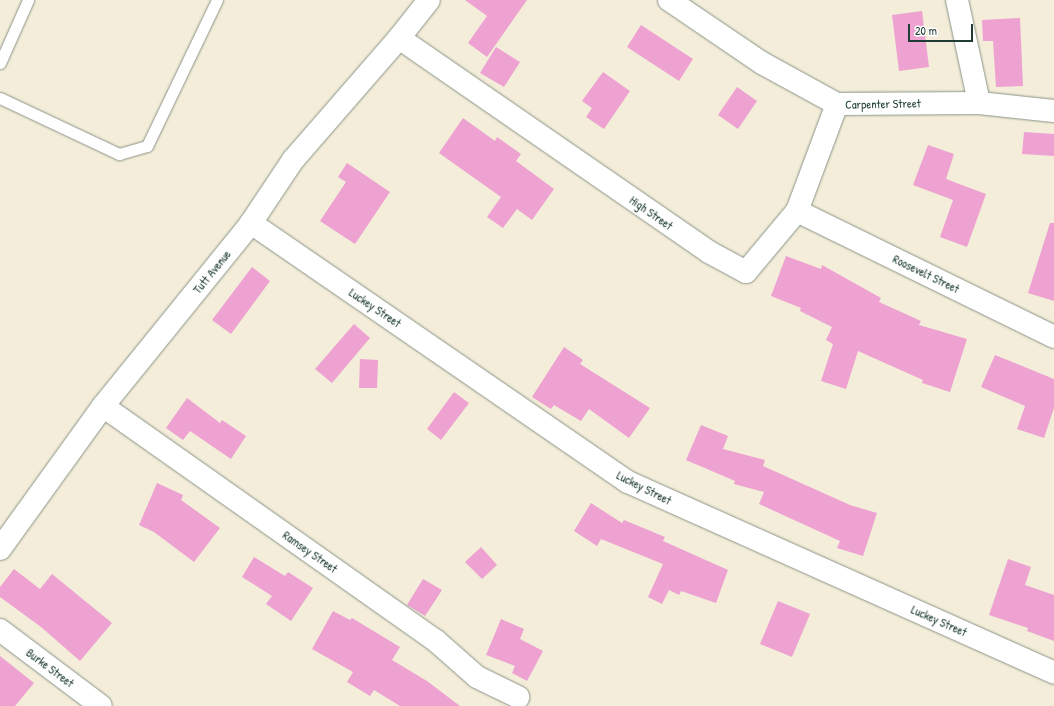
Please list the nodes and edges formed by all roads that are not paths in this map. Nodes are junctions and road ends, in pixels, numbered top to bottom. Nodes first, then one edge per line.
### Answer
1 (28, 0) edge
2 (217, 0) edge
3 (429, 0) edge
4 (669, 0) edge
5 (957, 0) edge
6 (399, 38) junction
7 (0, 63) edge
8 (0, 98) edge
9 (979, 103) junction
10 (837, 104) junction
11 (1054, 111) edge
12 (797, 212) junction
13 (251, 224) junction
14 (1054, 337) edge
15 (103, 406) junction
16 (0, 549) edge
17 (0, 630) edge
18 (1054, 673) edge
19 (518, 697) dead end
20 (101, 706) edge

1 - 7 lane
2 - 8 lane
3 - 6 street, Tutt Avenue
4 - 10 street, Carpenter Street
5 - 9 street
6 - 12 street, High Street
6 - 13 street, Tutt Avenue
9 - 10 street, Carpenter Street
9 - 11 street, Carpenter Street
10 - 12 street, High Street
12 - 14 street, Roosevelt Street
13 - 15 street, Tutt Avenue
13 - 18 street, Luckey Street
15 - 16 street, Tutt Avenue
15 - 19 street, Ramsey Street
17 - 20 street, Burke Street

